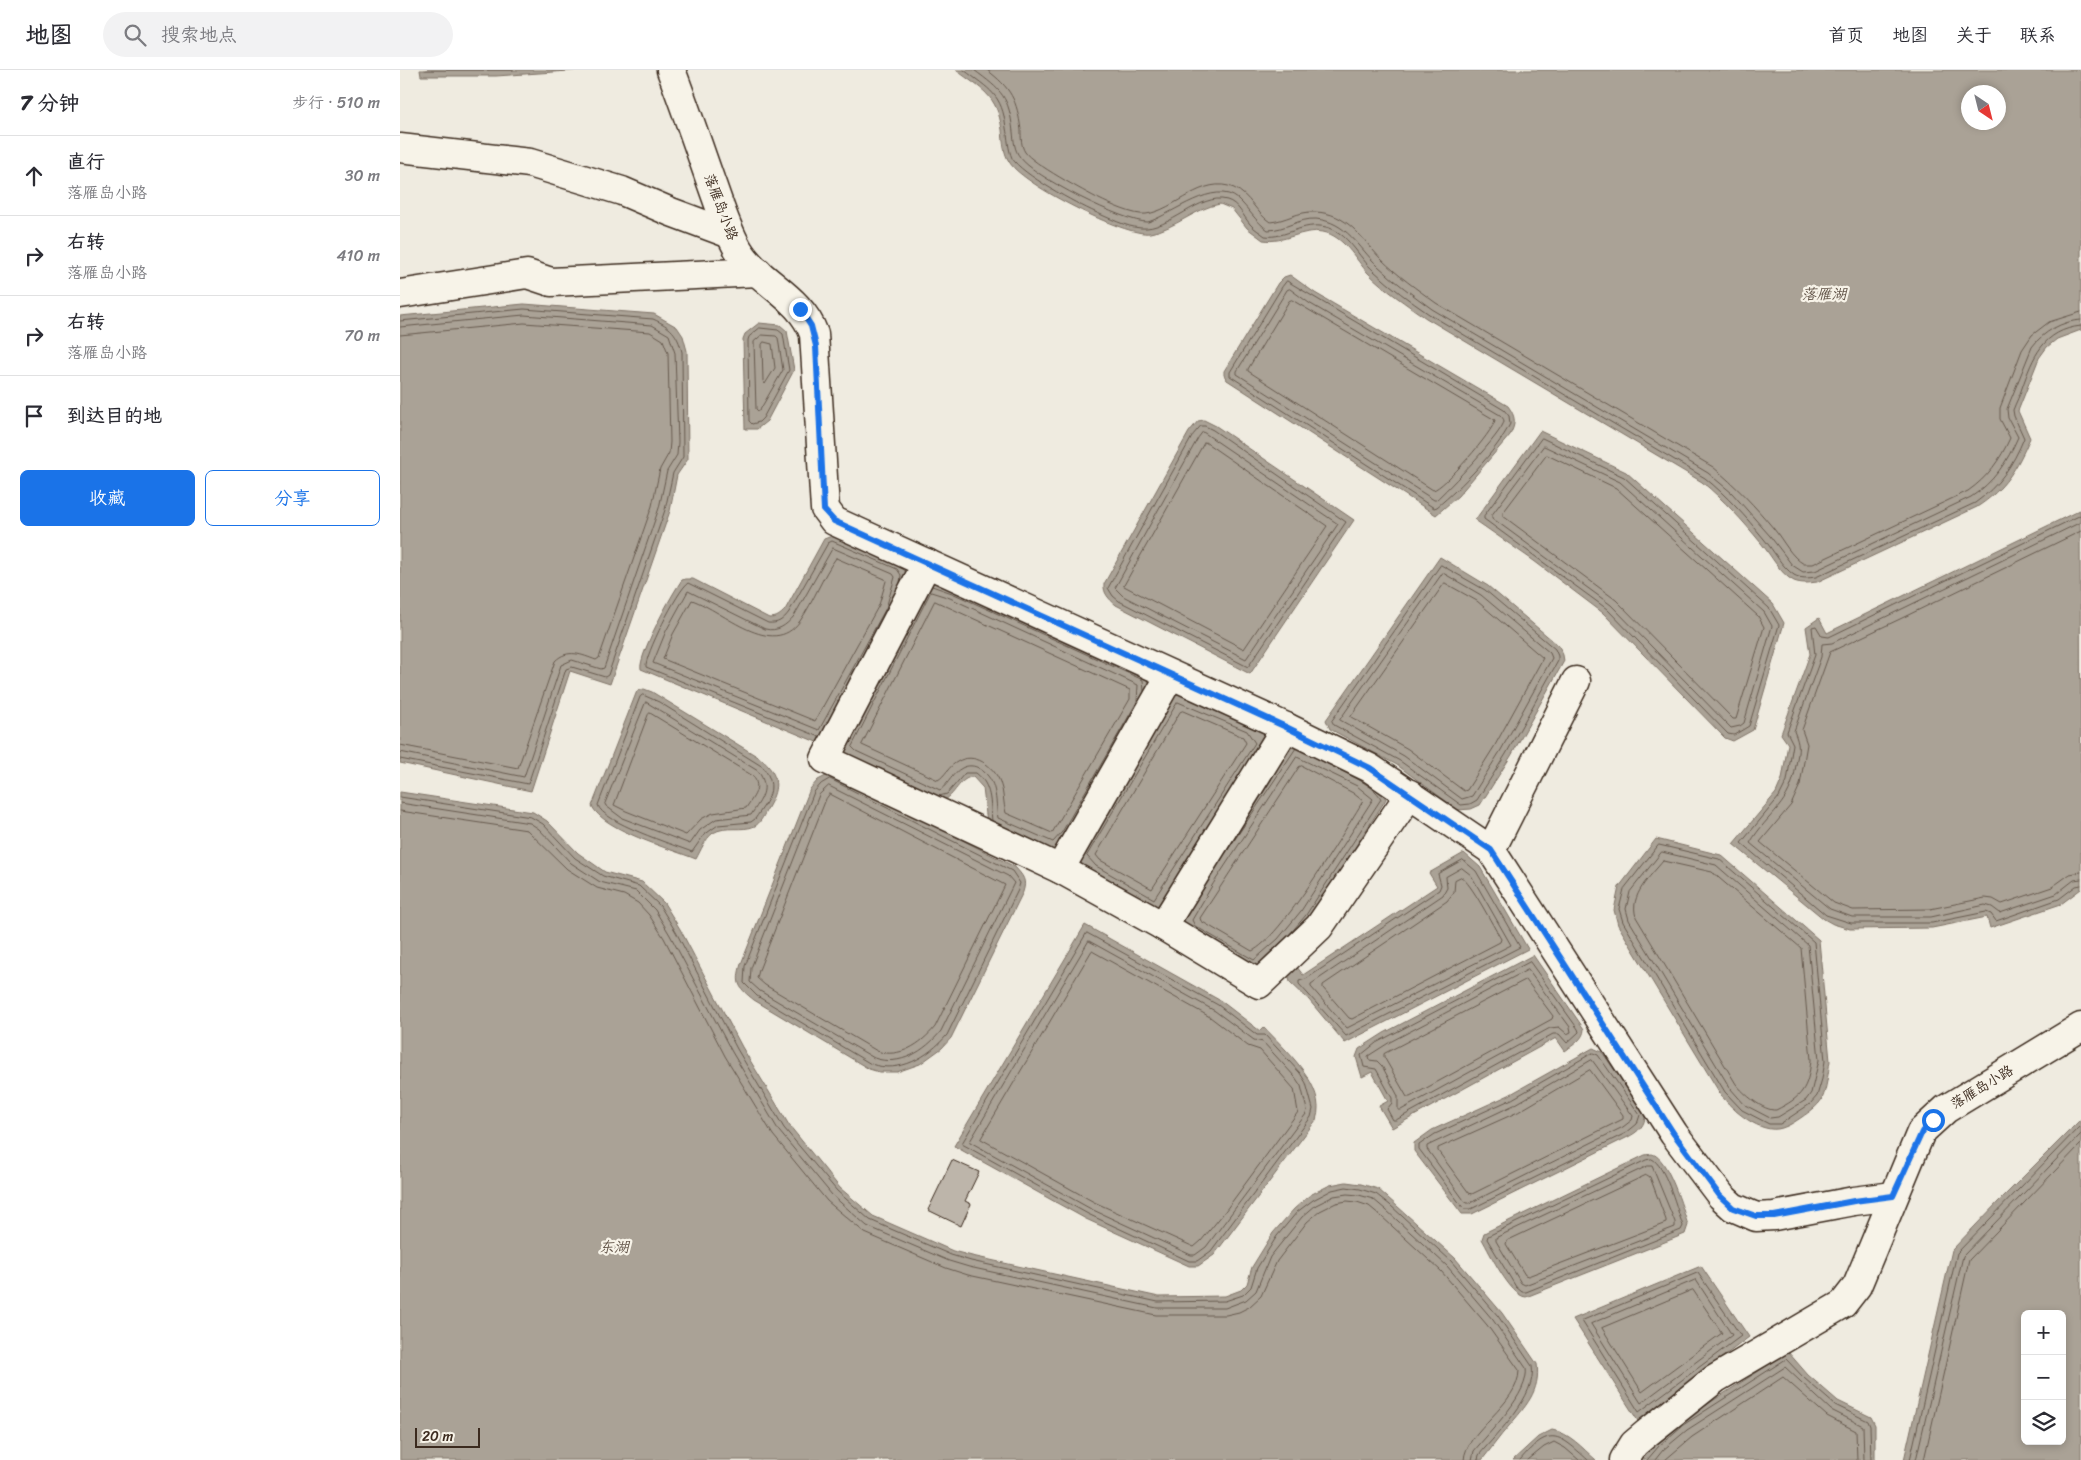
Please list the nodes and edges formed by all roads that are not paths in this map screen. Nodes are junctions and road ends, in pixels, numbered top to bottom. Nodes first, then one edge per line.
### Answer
1 (671, 70) edge
2 (400, 148) edge
3 (730, 234) junction
4 (758, 272) junction
5 (400, 294) edge
6 (927, 563) junction
7 (1170, 676) junction
8 (1576, 681) dead end
9 (1286, 727) junction
10 (1410, 794) junction
11 (1491, 850) junction
12 (1060, 869) junction
13 (1163, 926) junction
14 (2081, 1028) edge
15 (1893, 1196) junction
16 (1624, 1460) edge

1 - 3 street, 落雁岛小路
2 - 3 street
3 - 4 street, 落雁岛小路
4 - 5 street
4 - 6 street, 落雁岛小路
6 - 7 street, 落雁岛小路
6 - 12 street
7 - 9 street, 落雁岛小路
7 - 12 street
8 - 11 street
9 - 10 street, 落雁岛小路
9 - 13 street
10 - 11 street, 落雁岛小路
10 - 13 street
11 - 15 street, 落雁岛小路
12 - 13 street
14 - 15 street, 落雁岛小路
15 - 16 street

